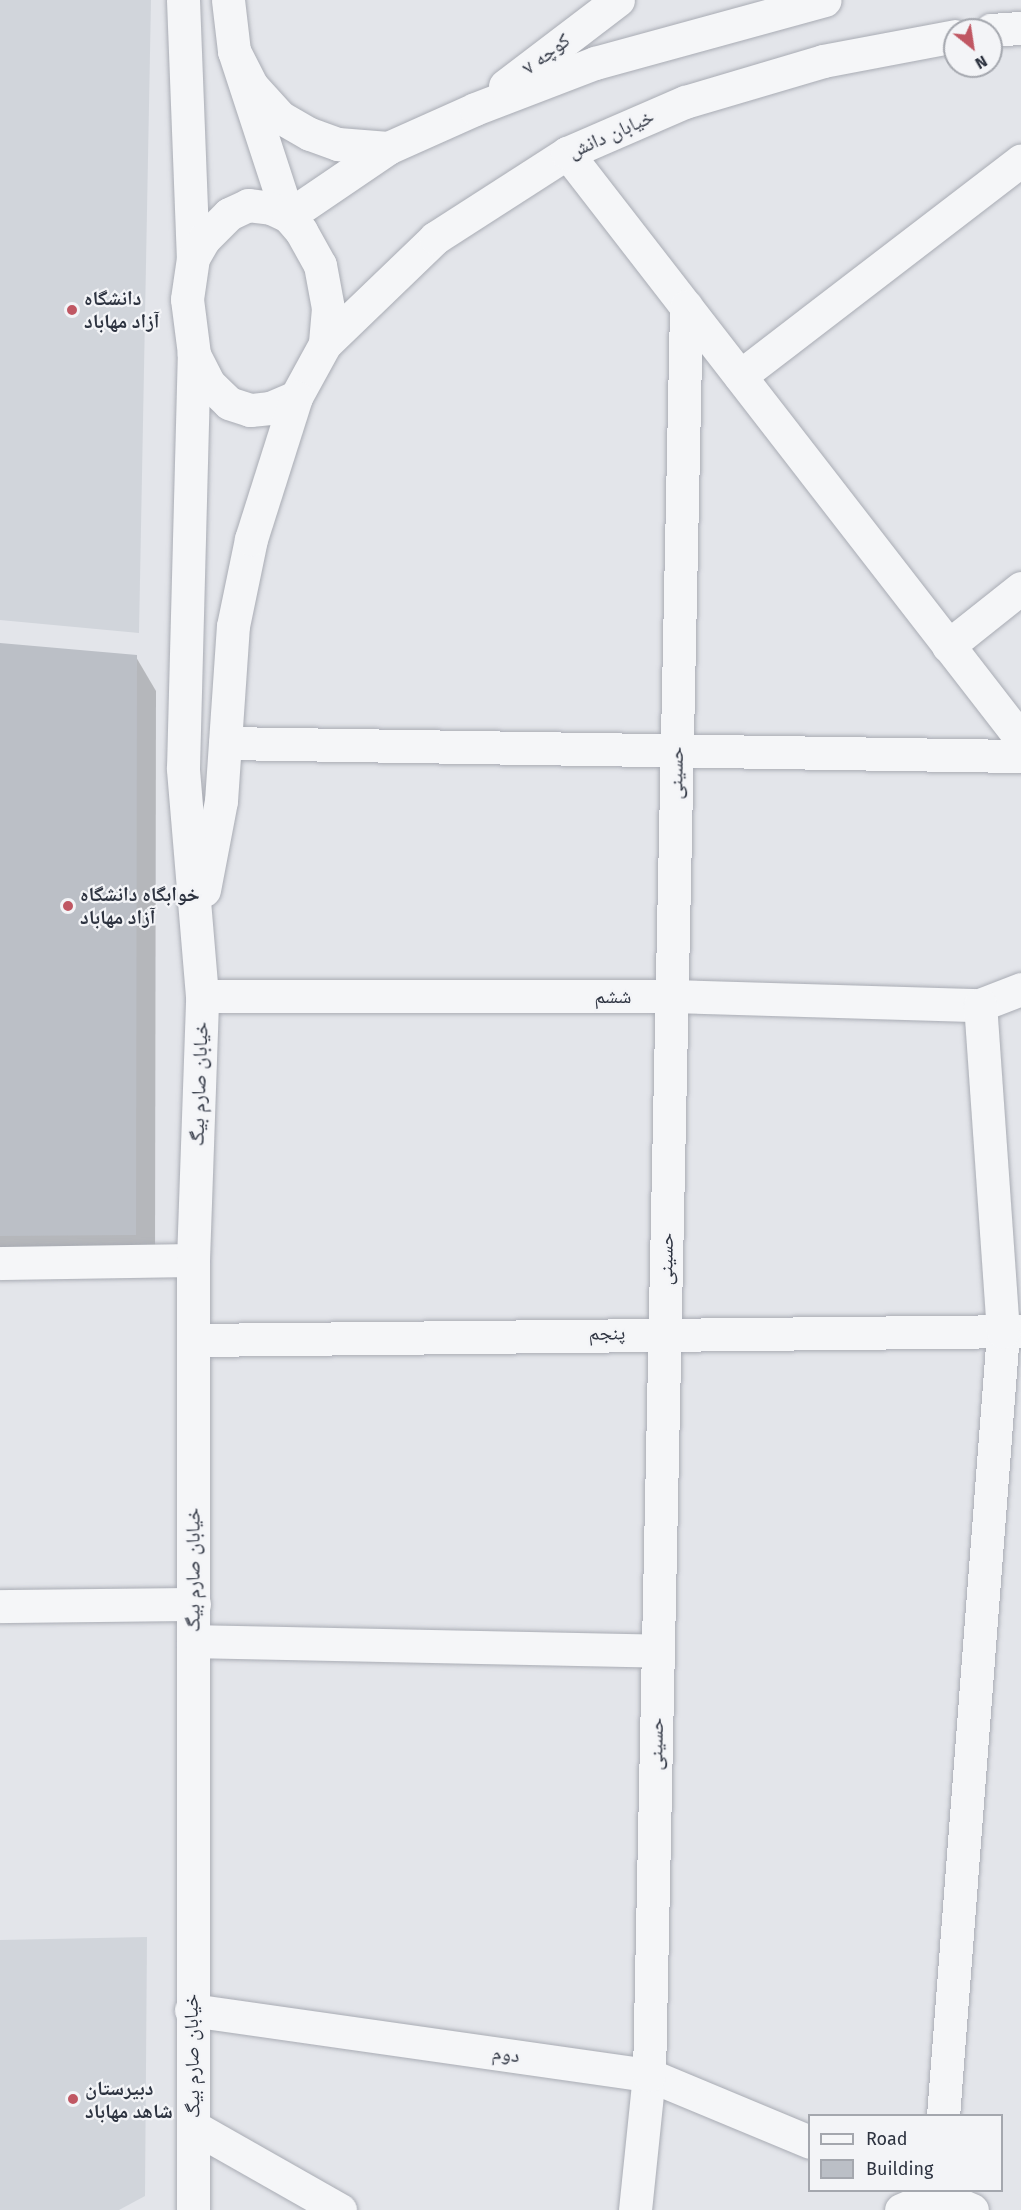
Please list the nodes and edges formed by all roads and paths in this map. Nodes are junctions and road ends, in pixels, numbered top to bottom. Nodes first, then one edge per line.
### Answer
1 (183, 0) edge
2 (228, 0) edge
3 (618, 0) edge
4 (813, 1) edge
5 (1021, 27) edge
6 (1003, 29) edge
7 (943, 38) edge
8 (234, 51) junction
9 (475, 108) junction
10 (388, 148) junction
11 (567, 153) junction
12 (1021, 160) edge
13 (288, 216) junction
14 (194, 258) junction
15 (686, 306) junction
16 (325, 344) junction
17 (194, 354) junction
18 (740, 376) junction
19 (296, 397) junction
20 (1021, 588) edge
21 (948, 646) junction
22 (1021, 739) edge
23 (225, 743) junction
24 (677, 750) junction
25 (1021, 756) edge
26 (196, 930) junction
27 (1021, 989) edge
28 (202, 996) junction
29 (672, 996) junction
30 (980, 1005) junction
31 (193, 1260) junction
32 (0, 1263) edge
33 (1012, 1331) edge
34 (664, 1332) junction
35 (193, 1340) junction
36 (194, 1604) junction
37 (0, 1605) edge
38 (193, 1641) junction
39 (658, 1651) junction
40 (191, 2010) junction
41 (649, 2074) junction
42 (943, 2114) edge
43 (194, 2127) junction
44 (808, 2141) edge
45 (933, 2197) edge
46 (193, 2210) edge
47 (340, 2210) edge
48 (635, 2210) edge
49 (901, 2210) edge
50 (972, 2210) edge

1 - 14 street
2 - 8 street
3 - 9 street, کوچه ۷
4 - 9 street
5 - 6 street
7 - 11 street, خیابان دانش
8 - 10 street
8 - 13 street
9 - 10 street
10 - 13 street
11 - 15 street
11 - 16 street, خیابان دانش
12 - 18 street
13 - 14 street
13 - 16 street
14 - 17 street
15 - 18 street
15 - 24 street, حسینی
16 - 19 street
17 - 19 street
17 - 26 street, خیابان صارم بیگ
18 - 21 street
19 - 23 street
20 - 21 street
21 - 22 street
23 - 24 street
23 - 26 street
24 - 25 street
24 - 29 street, حسینی
26 - 28 street, خیابان صارم بیگ
27 - 30 street, ششم
28 - 29 street, ششم
28 - 31 street, خیابان صارم بیگ
29 - 30 street, ششم
29 - 34 street, حسینی
30 - 33 street
31 - 32 street
31 - 35 street, خیابان صارم بیگ
33 - 34 street, پنجم
33 - 42 street
34 - 35 street, پنجم
34 - 39 street, حسینی
35 - 36 street, خیابان صارم بیگ
36 - 37 street
36 - 38 street, خیابان صارم بیگ
38 - 39 street
38 - 40 street, خیابان صارم بیگ
39 - 41 street, حسینی
40 - 41 street, دوم
40 - 43 street, خیابان صارم بیگ
41 - 44 street, دوم
41 - 48 street, حسینی
43 - 46 street, خیابان صارم بیگ
43 - 47 street
45 - 49 street
45 - 50 street

